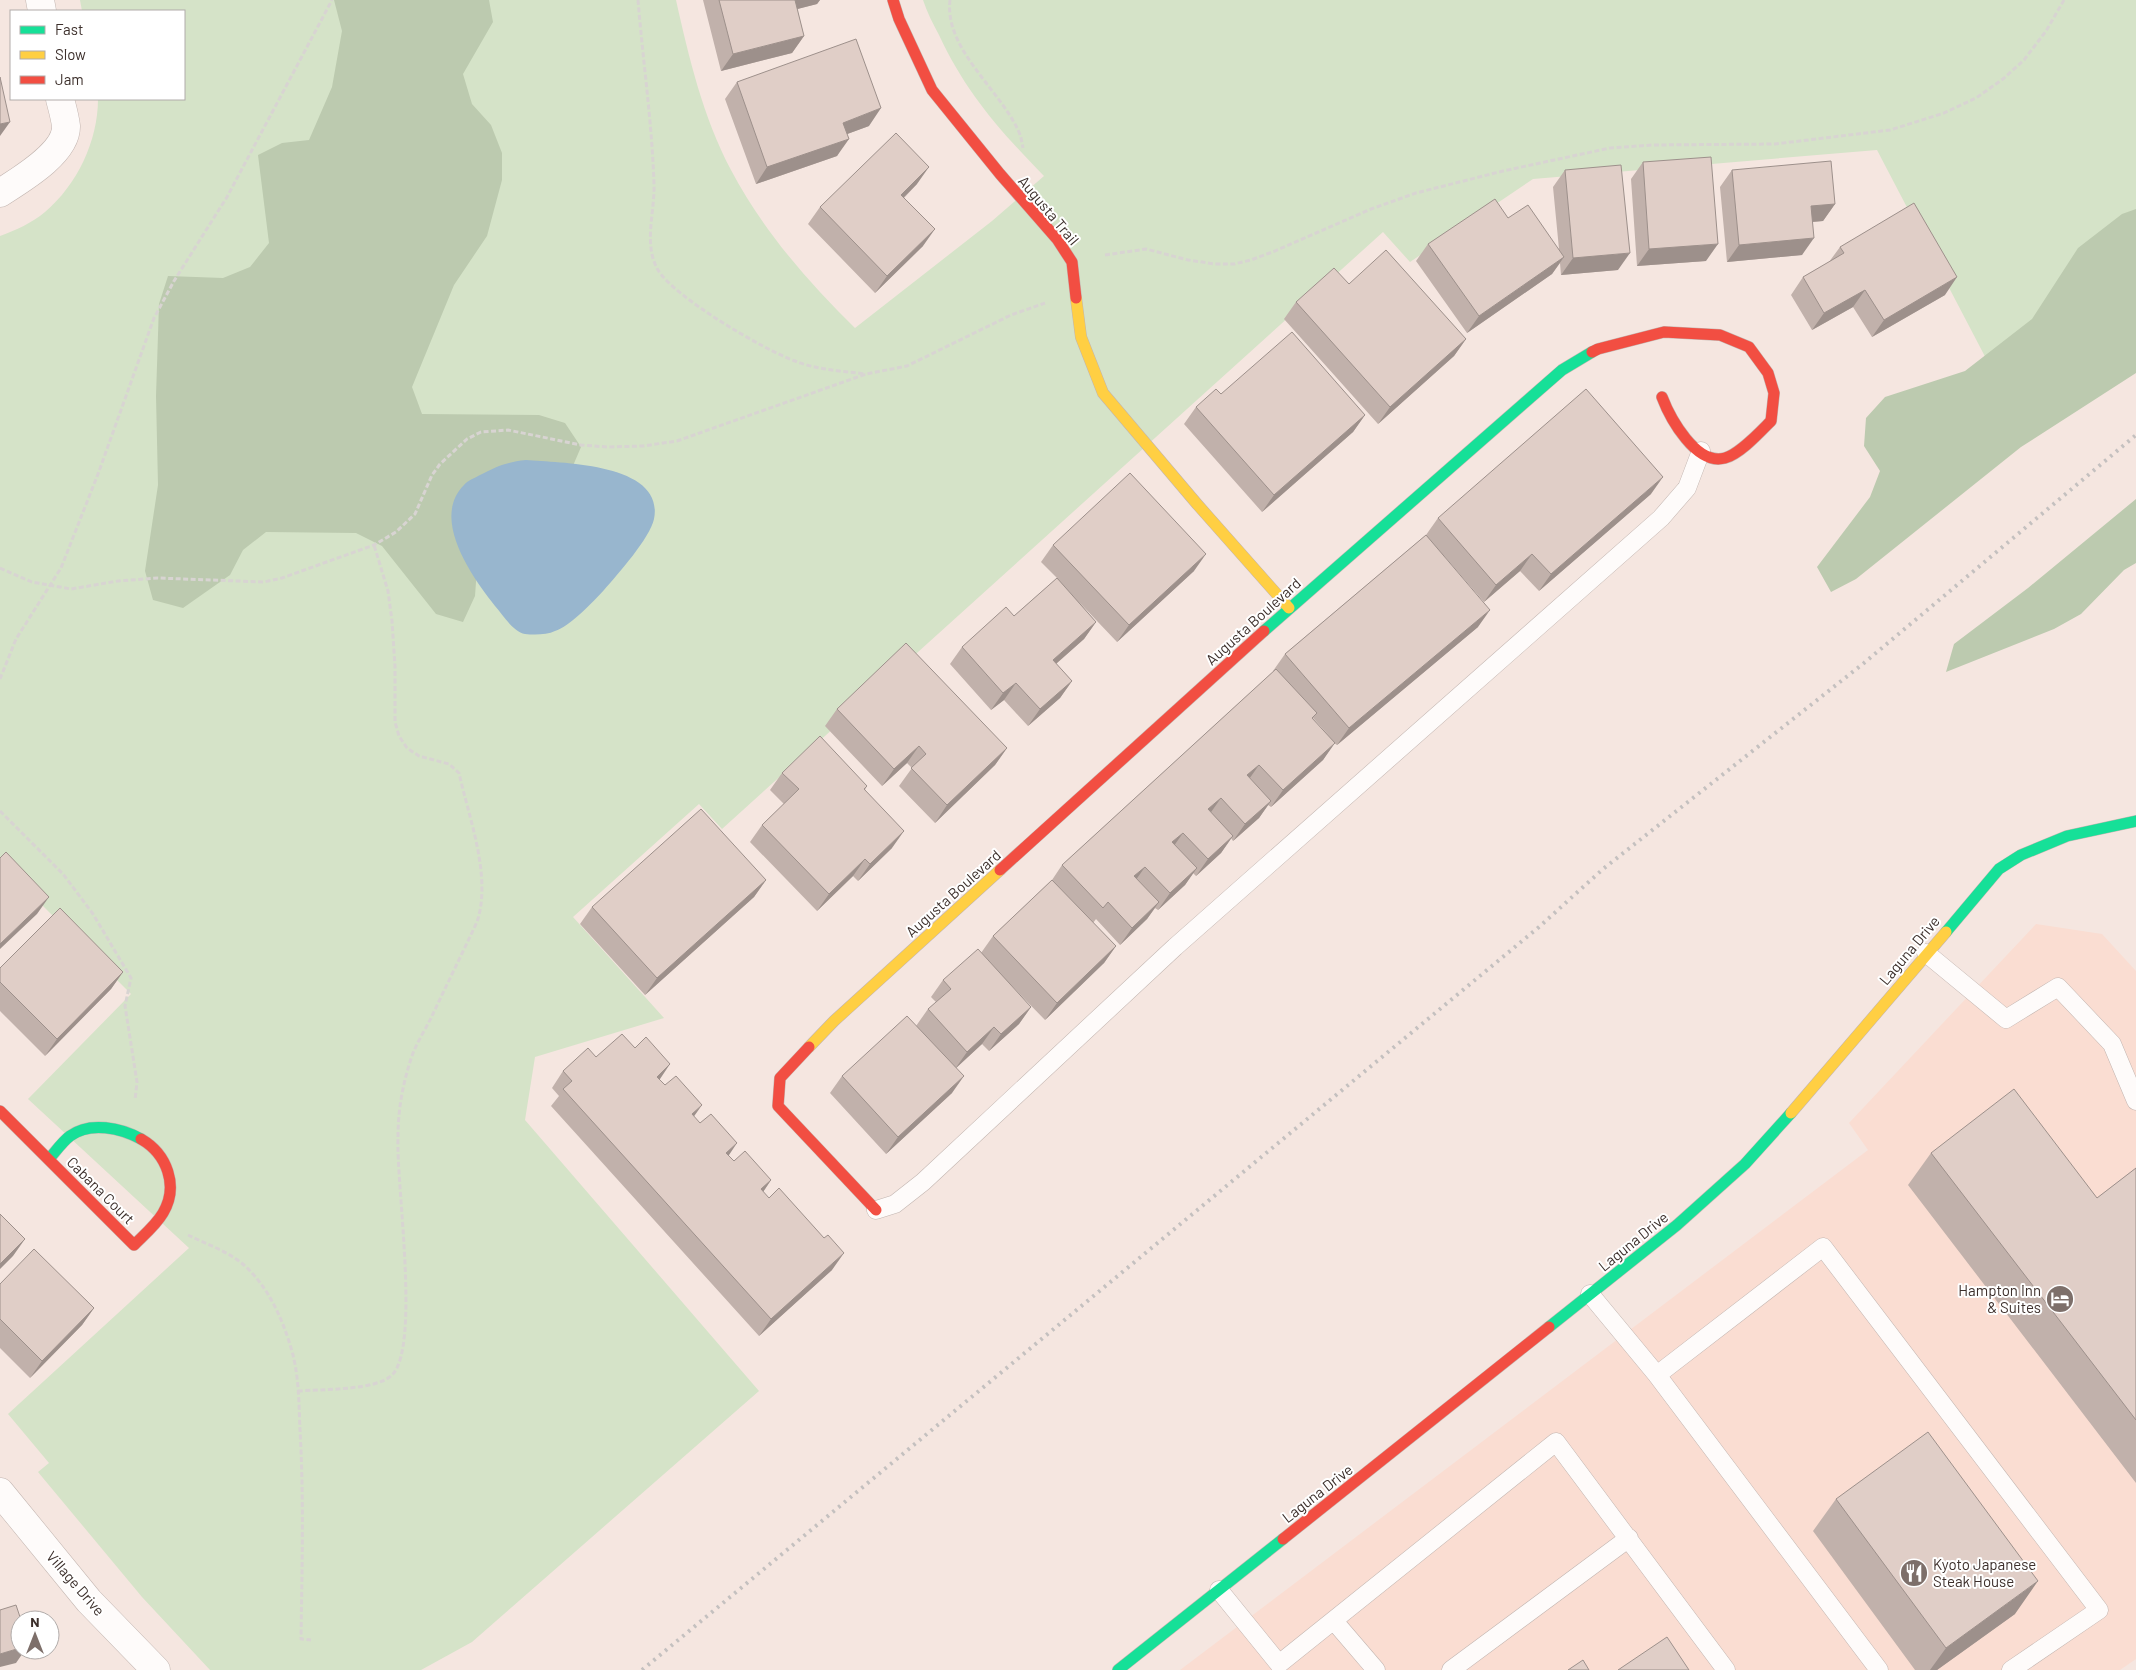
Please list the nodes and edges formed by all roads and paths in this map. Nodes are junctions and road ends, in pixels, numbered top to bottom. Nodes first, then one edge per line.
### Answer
1 (332, 0) edge
2 (638, 0) edge
3 (893, 0) edge
4 (950, 0) edge
5 (2064, 0) edge
6 (60, 100) edge
7 (1000, 174) junction
8 (0, 193) edge
9 (1072, 262) junction
10 (1076, 300) junction
11 (866, 374) junction
12 (1662, 397) dead end
13 (1701, 451) junction
14 (374, 545) junction
15 (0, 568) edge
16 (50, 587) junction
17 (1289, 608) junction
18 (0, 679) edge
19 (0, 812) edge
20 (2136, 821) edge
21 (1926, 953) junction
22 (2136, 1101) edge
23 (0, 1111) edge
24 (125, 1131) junction
25 (49, 1159) junction
26 (876, 1210) joint
27 (158, 1219) junction
28 (1590, 1294) junction
29 (1657, 1375) junction
30 (298, 1391) junction
31 (0, 1492) edge
32 (1629, 1538) junction
33 (1219, 1590) junction
34 (1334, 1621) junction
35 (311, 1640) dead end
36 (148, 1668) edge
37 (1279, 1668) edge
38 (1118, 1670) edge
39 (1376, 1670) edge
40 (1451, 1670) edge
41 (1726, 1670) edge
42 (1879, 1670) edge
43 (2011, 1670) edge

1 - 16 path
2 - 11 path
3 - 7 street, Augusta Trail
4 - 7 path
5 - 9 path
6 - 8 street
7 - 9 street, Augusta Trail
9 - 10 street, Augusta Trail
10 - 11 path
10 - 17 street, Augusta Trail
11 - 14 path
12 - 13 street, Augusta Boulevard
13 - 17 street, Augusta Boulevard
13 - 26 lane
14 - 16 path
14 - 30 path
15 - 16 path
16 - 18 path
17 - 26 street, Augusta Boulevard
19 - 24 path
20 - 21 street, Laguna Drive
21 - 22 lane
21 - 28 street, Laguna Drive
23 - 25 street, Cabana Court
24 - 25 street, Cabana Court
24 - 27 street, Cabana Court
25 - 27 street, Cabana Court
27 - 30 path
28 - 29 lane
28 - 33 street, Laguna Drive
29 - 42 lane
29 - 43 lane
30 - 35 path
31 - 36 street, Village Drive
32 - 34 lane
32 - 40 lane
32 - 41 lane
33 - 37 lane
33 - 38 street, Laguna Drive
34 - 37 lane
34 - 39 lane

